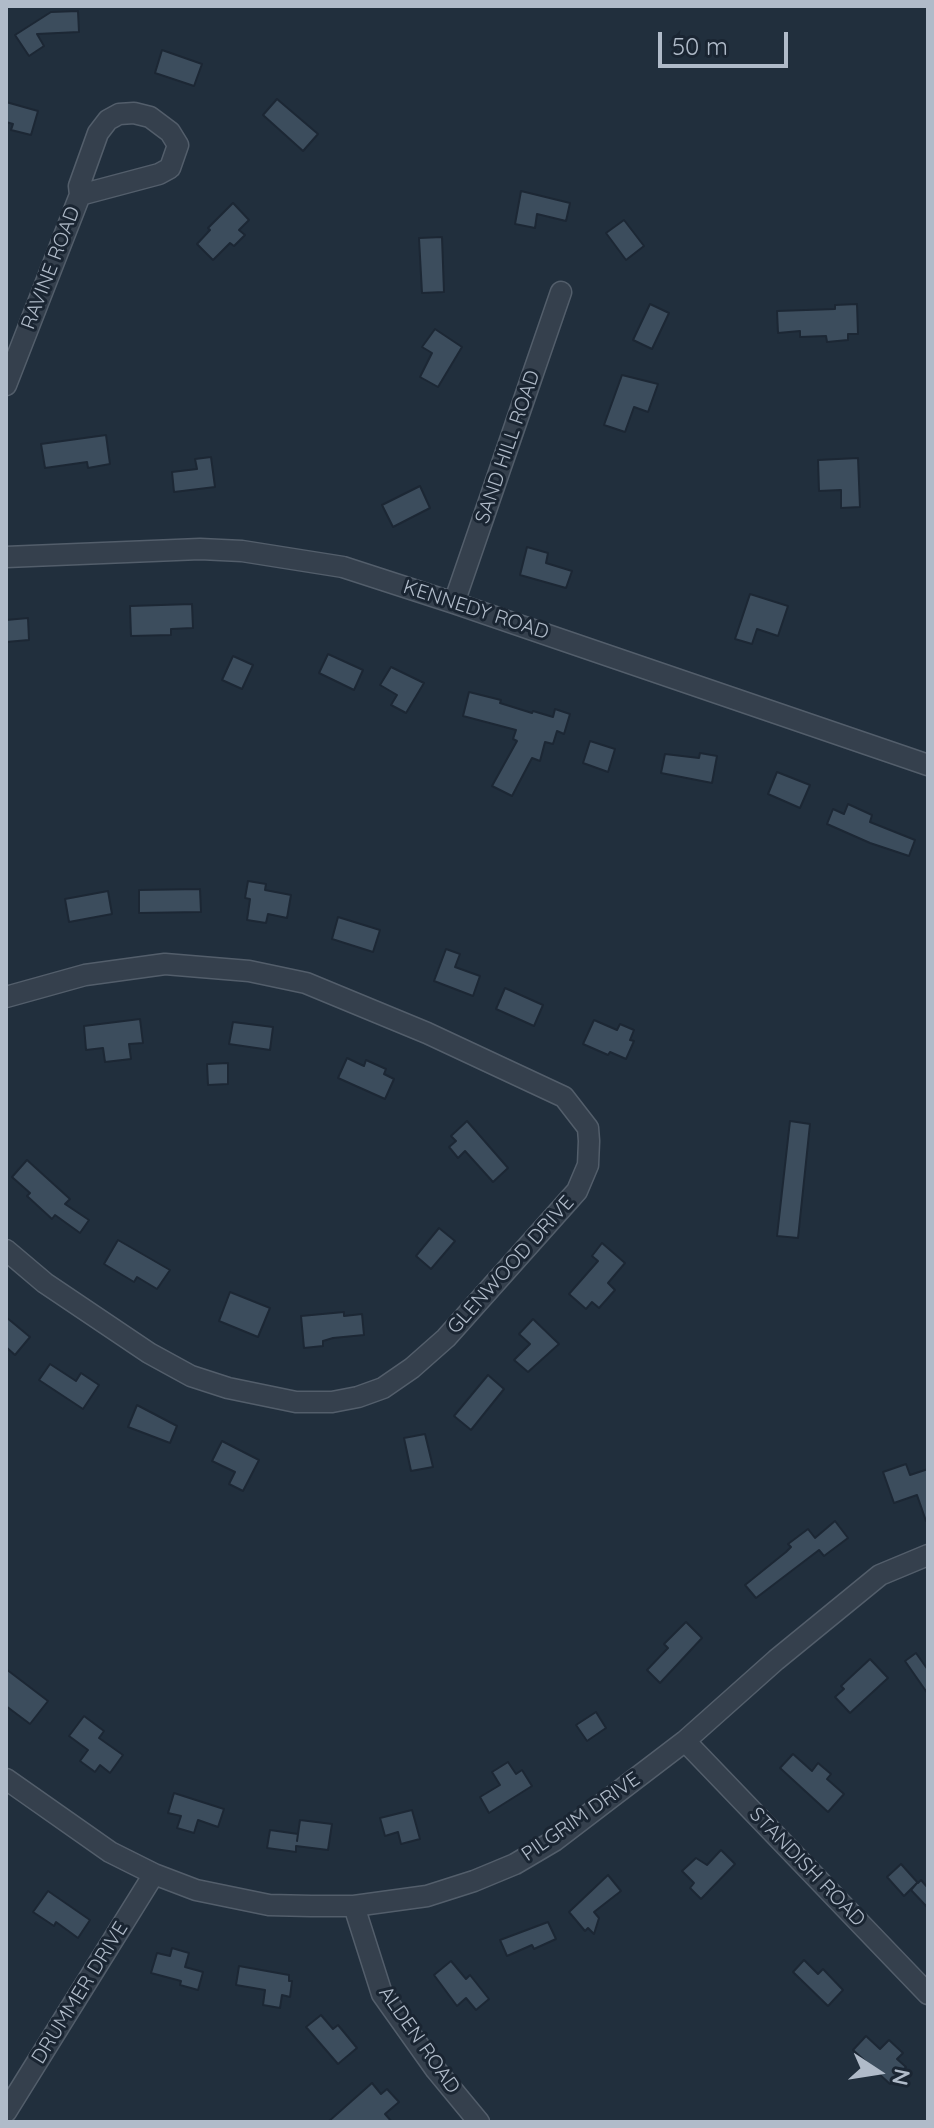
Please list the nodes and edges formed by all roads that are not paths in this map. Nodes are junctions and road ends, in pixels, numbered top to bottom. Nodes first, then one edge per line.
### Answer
1 (80, 195) junction
2 (561, 292) dead end
3 (6, 385) edge
4 (6, 557) edge
5 (454, 603) junction
6 (928, 765) edge
7 (6, 997) edge
8 (6, 1250) edge
9 (928, 1555) edge
10 (685, 1741) junction
11 (6, 1779) edge
12 (154, 1874) junction
13 (354, 1906) junction
14 (928, 1994) edge
15 (6, 2112) edge
16 (479, 2122) edge

1 - 1 street, RAVINE ROAD
1 - 3 street, RAVINE ROAD
2 - 5 street, SAND HILL ROAD
4 - 5 street, KENNEDY ROAD
5 - 6 street, KENNEDY ROAD
7 - 8 street, GLENWOOD DRIVE
9 - 10 street, PILGRIM DRIVE
10 - 13 street, PILGRIM DRIVE
10 - 14 street, STANDISH ROAD
11 - 12 street, PILGRIM DRIVE
12 - 13 street, PILGRIM DRIVE
12 - 15 street, DRUMMER DRIVE
13 - 16 street, ALDEN ROAD

